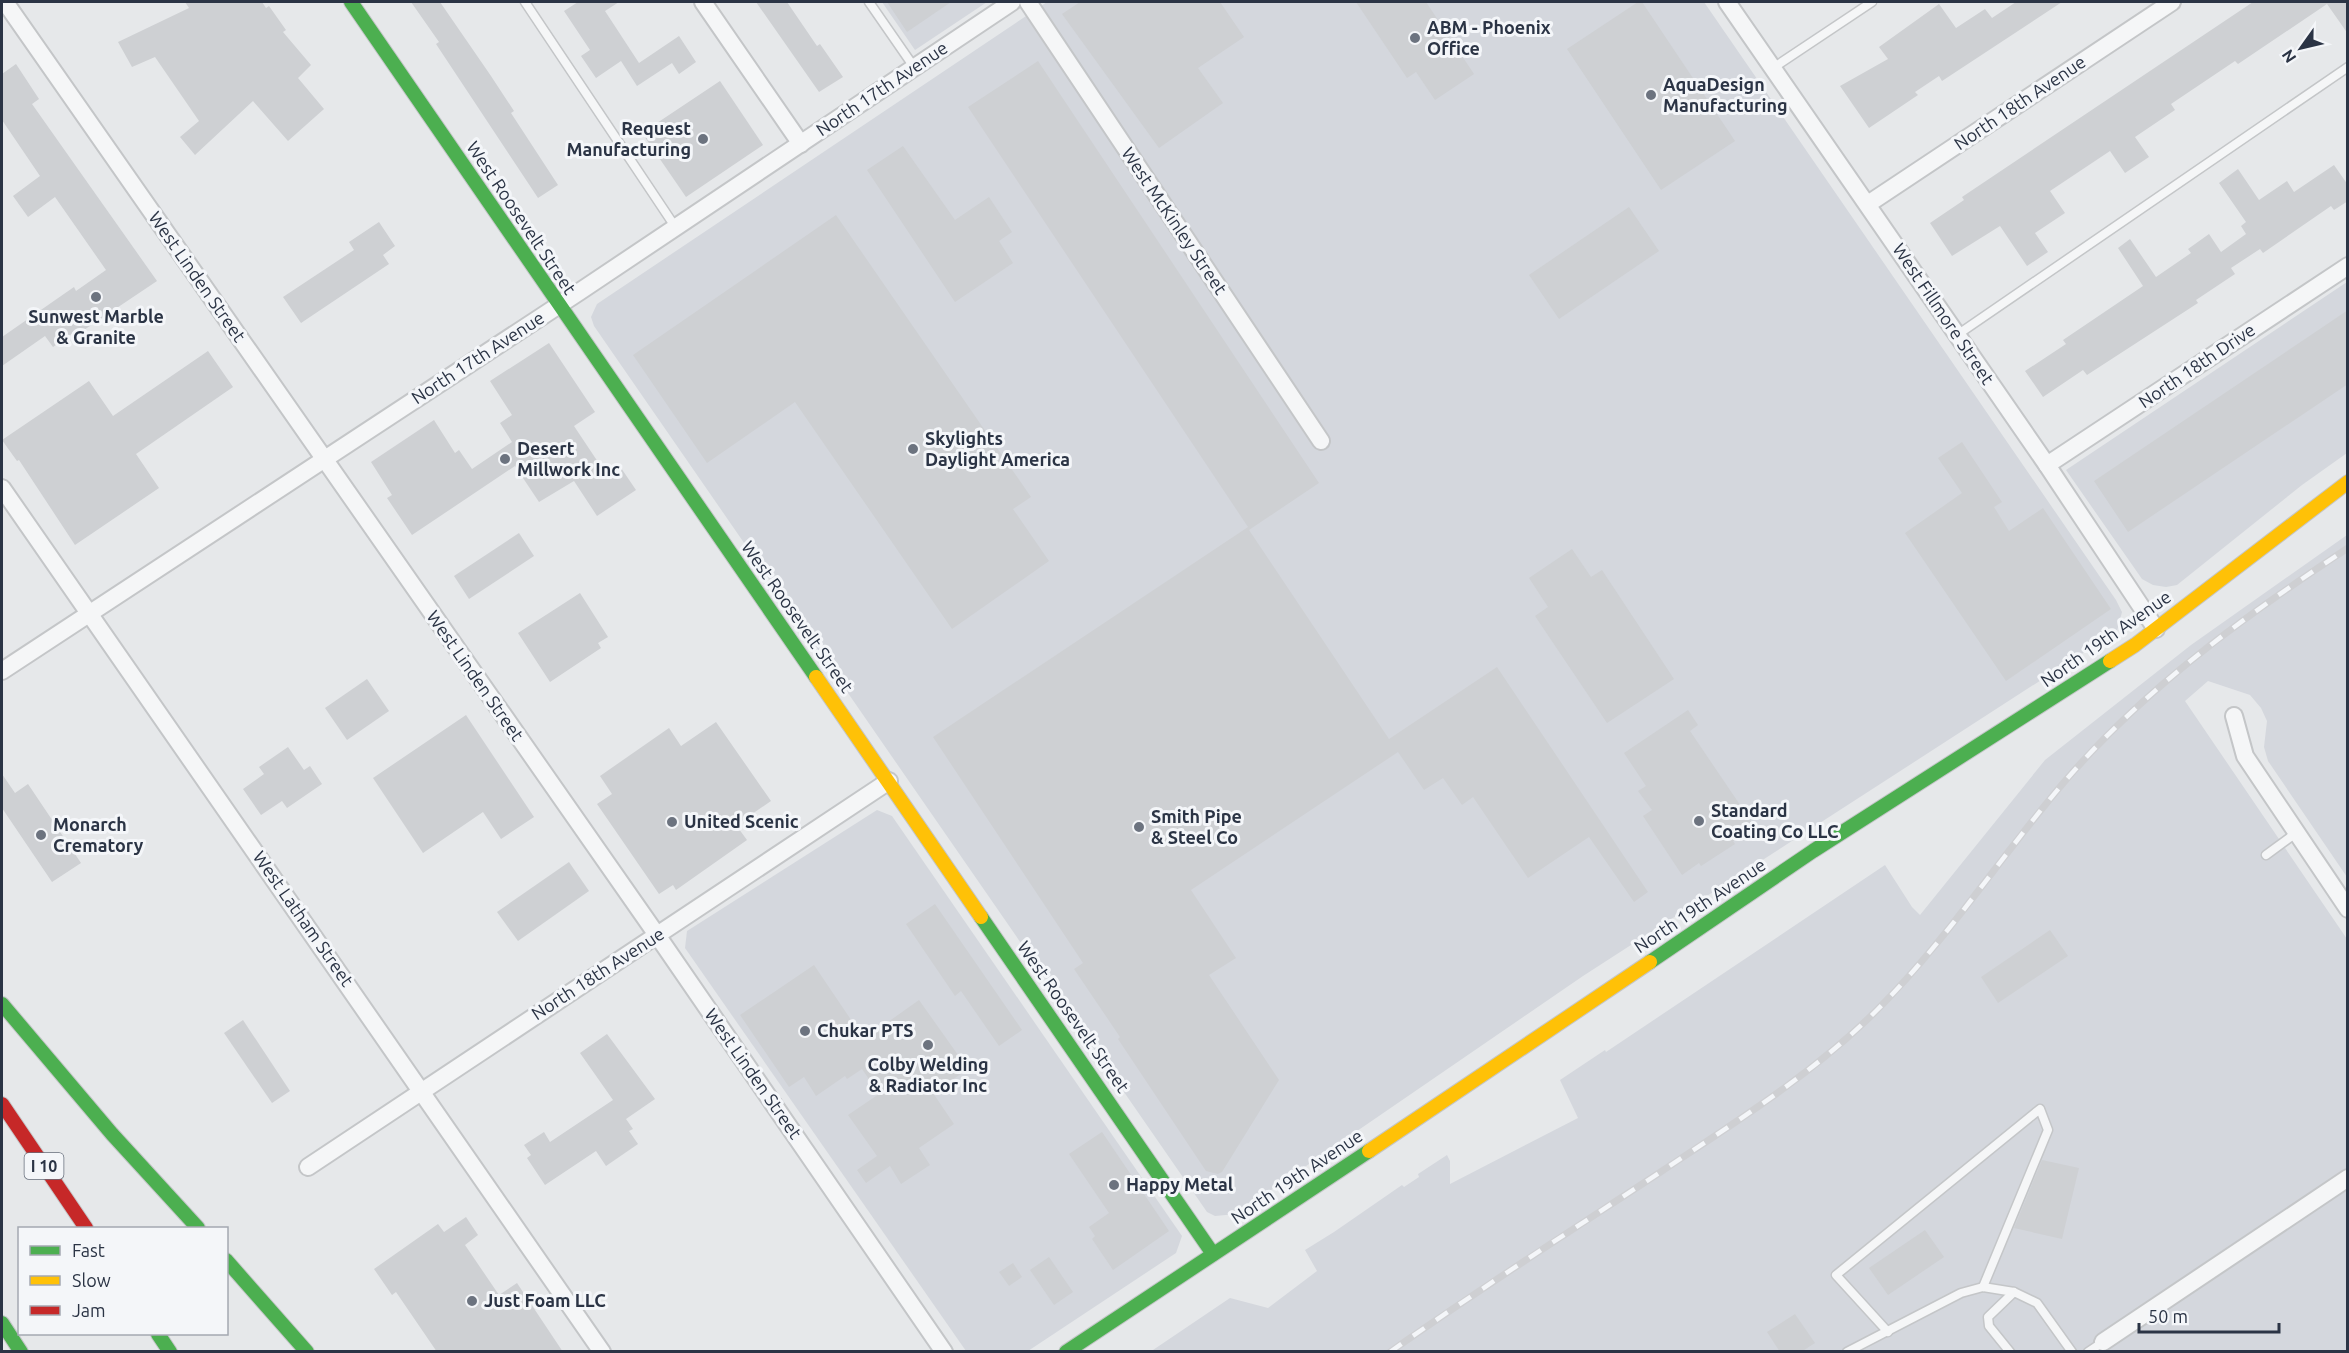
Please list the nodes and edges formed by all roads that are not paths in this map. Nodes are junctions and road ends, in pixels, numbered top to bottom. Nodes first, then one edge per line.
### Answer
1 (4, 2) edge
2 (351, 2) edge
3 (525, 2) edge
4 (703, 2) edge
5 (869, 2) edge
6 (1012, 2) edge
7 (1028, 2) edge
8 (1727, 2) edge
9 (1872, 2) edge
10 (2172, 2) edge
11 (914, 67) junction
12 (2348, 67) edge
13 (1773, 68) junction
14 (801, 144) junction
15 (1868, 204) junction
16 (676, 228) junction
17 (2348, 266) edge
18 (559, 305) junction
19 (1957, 335) junction
20 (1321, 441) dead end
21 (324, 460) junction
22 (2047, 465) junction
23 (2348, 482) edge
24 (2, 488) edge
25 (88, 613) junction
26 (2156, 629) junction
27 (2, 671) edge
28 (2234, 716) dead end
29 (889, 782) junction
30 (2296, 833) junction
31 (2266, 855) dead end
32 (2348, 909) edge
33 (657, 935) junction
34 (2, 1004) edge
35 (423, 1090) junction
36 (2, 1104) edge
37 (308, 1167) dead end
38 (2348, 1178) edge
39 (85, 1227) edge
40 (197, 1227) edge
41 (1213, 1254) junction
42 (228, 1262) edge
43 (1983, 1287) junction
44 (2014, 1292) junction
45 (2, 1323) edge
46 (1888, 1332) junction
47 (159, 1335) edge
48 (2103, 1342) joint
49 (21, 1352) edge
50 (170, 1352) edge
51 (307, 1352) edge
52 (602, 1352) edge
53 (944, 1352) edge
54 (1066, 1352) edge
55 (1847, 1352) edge
56 (2010, 1352) edge
57 (2072, 1352) edge
58 (2088, 1352) edge

1 - 21 street, West Linden Street
2 - 18 main road, West Roosevelt Street
3 - 16 lane
4 - 14 street
5 - 11 lane
6 - 11 street, North 17th Avenue
7 - 20 street, West McKinley Street
8 - 13 street, West Fillmore Street
9 - 13 lane
10 - 15 street, North 18th Avenue
11 - 14 street, North 17th Avenue
12 - 19 lane
13 - 15 street, West Fillmore Street
14 - 16 street, North 17th Avenue
15 - 19 street, West Fillmore Street
16 - 18 street, North 17th Avenue
17 - 22 street, North 18th Drive
18 - 21 street, North 17th Avenue
18 - 29 main road, West Roosevelt Street
19 - 22 street, West Fillmore Street
21 - 25 street, North 17th Avenue
21 - 33 street, West Linden Street
22 - 26 street, West Fillmore Street
23 - 26 main road, North 19th Avenue
24 - 25 street, West Latham Street
25 - 27 street, North 17th Avenue
25 - 35 street, West Latham Street
26 - 41 main road, North 19th Avenue
28 - 30 street
29 - 33 street, North 18th Avenue
29 - 41 main road, West Roosevelt Street
30 - 31 lane
30 - 32 street
33 - 35 street, North 18th Avenue
33 - 53 street, West Linden Street
34 - 40 main road
35 - 37 street, North 18th Avenue
35 - 52 street, West Latham Street
36 - 39 main road, I 10
38 - 48 street
41 - 54 main road, North 19th Avenue
42 - 51 main road
43 - 44 lane
43 - 46 lane
43 - 46 lane
44 - 56 lane
44 - 57 lane
45 - 49 main road
46 - 55 lane
47 - 50 main road
48 - 58 lane

